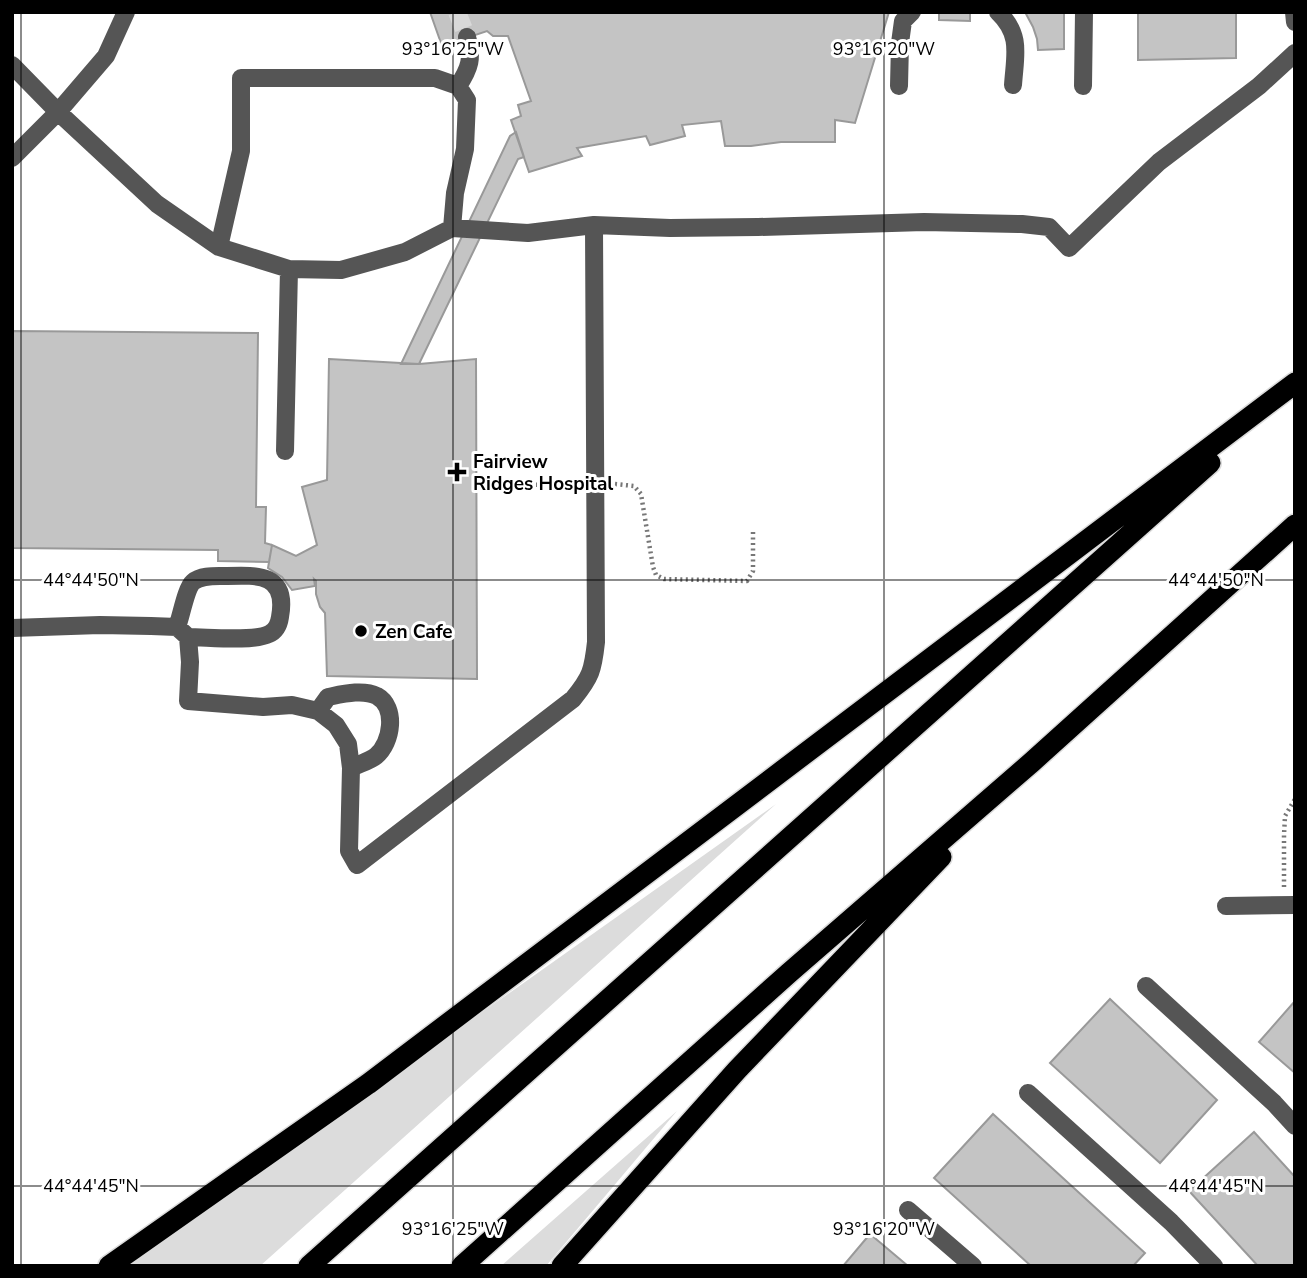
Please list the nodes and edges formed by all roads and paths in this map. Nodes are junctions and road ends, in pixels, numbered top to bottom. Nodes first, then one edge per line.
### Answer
1 (126, 12) edge
2 (912, 12) edge
3 (998, 12) edge
4 (1084, 12) edge
5 (1294, 12) edge
6 (1295, 22) edge
7 (467, 37) tunnel mouth
8 (1295, 52) edge
9 (12, 65) edge
10 (1013, 85) dead end
11 (458, 86) junction
12 (898, 86) dead end
13 (1083, 86) dead end
14 (58, 112) junction
15 (12, 158) edge
16 (594, 225) junction
17 (452, 228) junction
18 (219, 247) junction
19 (289, 269) junction
20 (1295, 385) edge
21 (285, 451) dead end
22 (595, 484) junction
23 (525, 485) dead end
24 (1295, 525) edge
25 (753, 531) dead end
26 (12, 628) edge
27 (183, 632) junction
28 (318, 711) junction
29 (1032, 762) junction
30 (351, 768) junction
31 (1295, 799) edge
32 (1290, 905) edge
33 (1226, 906) dead end
34 (1146, 986) dead end
35 (1028, 1093) dead end
36 (1295, 1126) edge
37 (908, 1210) dead end
38 (108, 1266) edge
39 (309, 1266) edge
40 (462, 1266) edge
41 (562, 1266) edge
42 (973, 1266) edge
43 (1214, 1266) edge

1 - 14 street
2 - 12 street
3 - 10 street
4 - 13 street
5 - 6 street
7 - 11 street
8 - 16 street
9 - 14 street
11 - 17 street
11 - 18 street
14 - 15 street
14 - 18 street
16 - 17 street
16 - 22 street
17 - 19 street
18 - 19 street
19 - 21 street
20 - 38 highway
20 - 39 highway
22 - 23 path
22 - 25 path
22 - 30 street
24 - 29 highway
26 - 27 street
27 - 27 street
27 - 28 street
28 - 30 street
28 - 30 street
29 - 40 highway
29 - 41 highway
31 - 32 path
32 - 33 street
34 - 36 street
35 - 43 street
37 - 42 street

